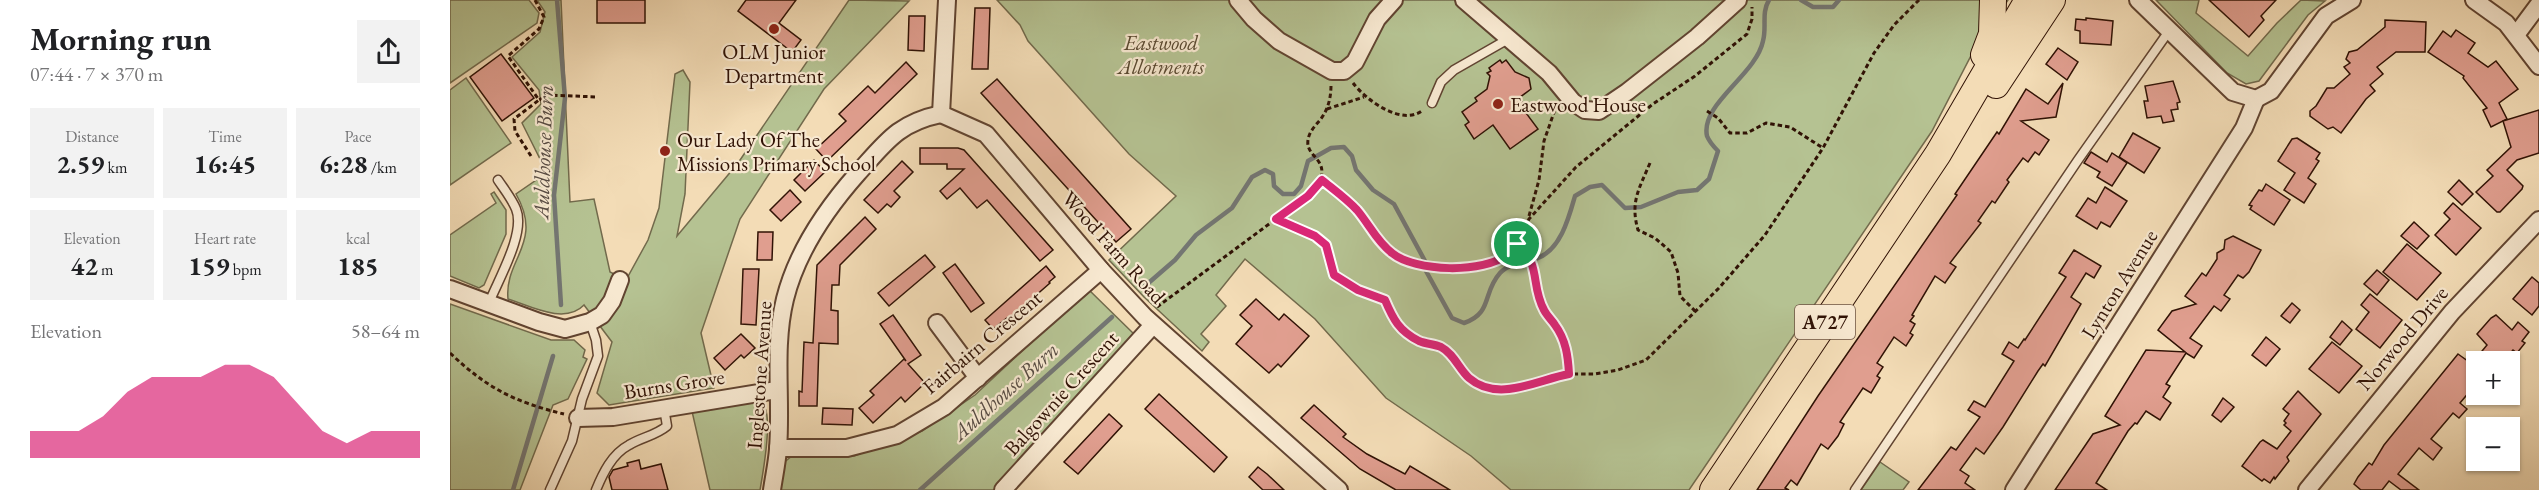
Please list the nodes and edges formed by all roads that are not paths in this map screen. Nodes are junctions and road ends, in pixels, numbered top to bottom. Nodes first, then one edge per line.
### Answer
1 (947, 0) edge
2 (1238, 0) edge
3 (1394, 0) edge
4 (1464, 0) edge
5 (1738, 0) edge
6 (1993, 0) edge
7 (2138, 0) edge
8 (2474, 0) edge
9 (2035, 2) edge
10 (2343, 2) edge
11 (2539, 4) edge
12 (2169, 31) junction
13 (2516, 35) junction
14 (1510, 38) junction
15 (2539, 66) edge
16 (2256, 99) junction
17 (1432, 103) road end
18 (941, 114) junction
19 (1959, 117) junction
20 (1938, 154) junction
21 (498, 180) dead end
22 (2539, 220) edge
23 (1101, 270) junction
24 (620, 280) dead end
25 (450, 289) edge
26 (489, 303) junction
27 (1149, 321) junction
28 (590, 322) junction
29 (937, 323) dead end
30 (978, 378) junction
31 (777, 390) junction
32 (664, 408) junction
33 (578, 418) junction
34 (778, 448) junction
35 (2309, 489) edge
36 (550, 490) edge
37 (596, 490) edge
38 (772, 490) edge
39 (1003, 490) edge
40 (1339, 490) edge
41 (1713, 490) edge
42 (1856, 490) edge
43 (2014, 490) edge

1 - 18 street
2 - 3 street
4 - 14 street
5 - 14 street
6 - 19 main road
7 - 12 street
8 - 13 street
9 - 19 main road
9 - 20 main road, A727
10 - 16 street
11 - 13 street
12 - 16 street
12 - 42 lane
13 - 15 street
14 - 17 lane
16 - 43 street, Lynton Avenue
18 - 23 street, Wood Farm Road
18 - 31 street, Inglestone Avenue
19 - 20 main road
20 - 41 main road, A727
21 - 26 lane
22 - 35 street, Norwood Drive
23 - 27 street, Wood Farm Road
23 - 30 street, Fairbairn Crescent
24 - 28 street
25 - 26 street
26 - 28 street
27 - 39 street, Balgownie Crescent
27 - 40 street, Wood Farm Road
28 - 33 lane
29 - 30 street
30 - 34 street, Fairbairn Crescent
31 - 32 street, Burns Grove
31 - 34 street, Inglestone Avenue
32 - 33 street, Burns Grove
32 - 37 lane
33 - 36 lane
34 - 38 street, Inglestone Avenue

